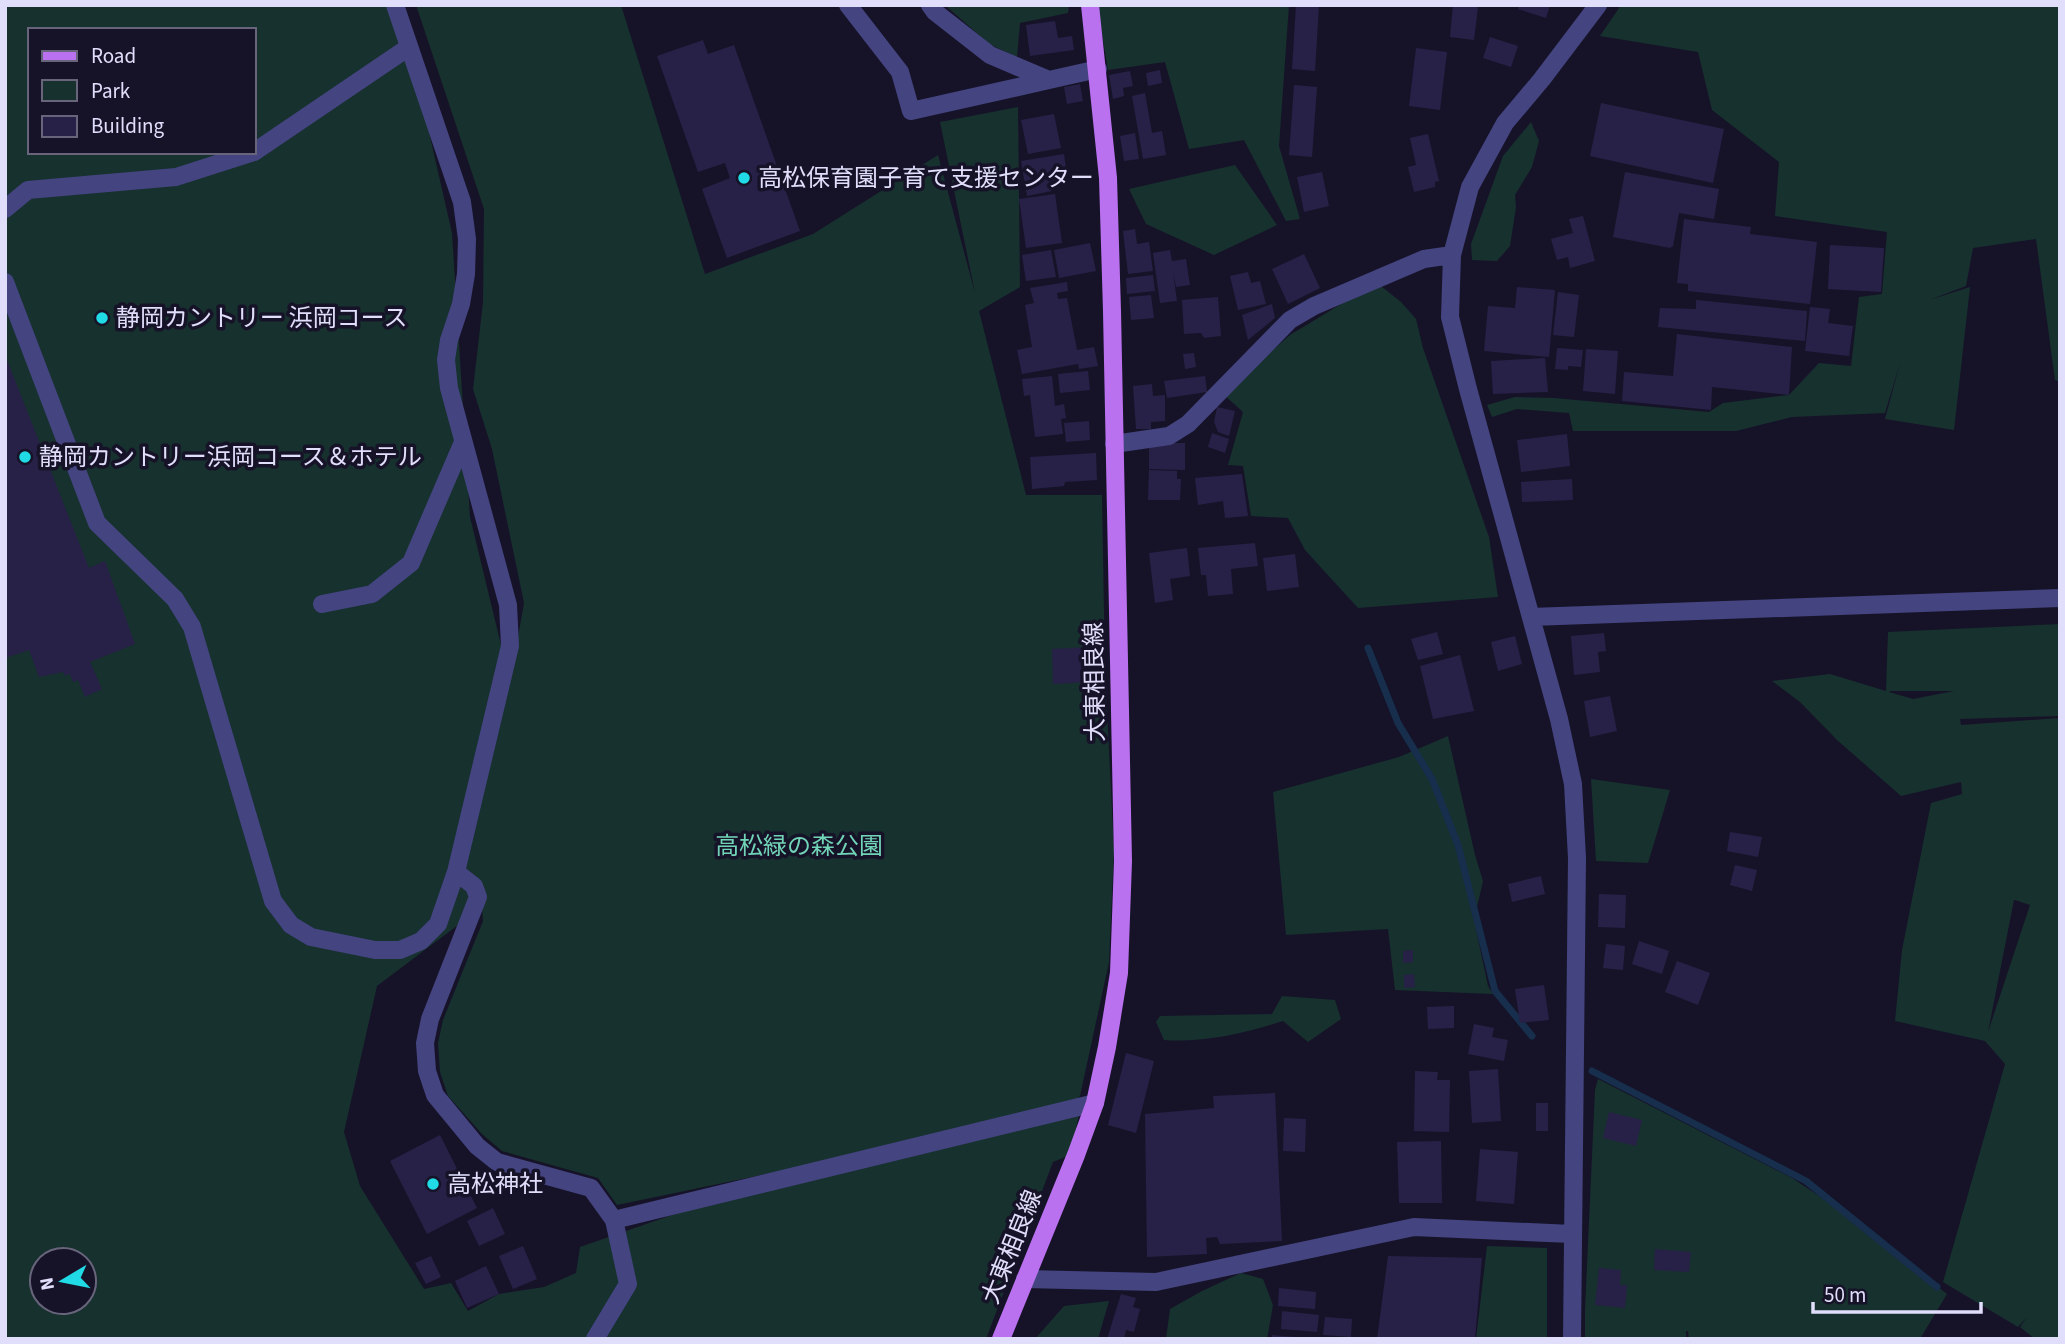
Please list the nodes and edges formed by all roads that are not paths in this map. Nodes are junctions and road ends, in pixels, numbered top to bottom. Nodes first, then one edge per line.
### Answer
1 (395, 5) edge
2 (848, 5) edge
3 (930, 5) edge
4 (1090, 5) edge
5 (1598, 5) edge
6 (410, 47) junction
7 (1098, 69) junction
8 (1049, 80) junction
9 (256, 151) edge
10 (248, 154) edge
11 (5, 209) edge
12 (1452, 255) junction
13 (5, 282) edge
14 (463, 442) junction
15 (1114, 444) junction
16 (2060, 598) edge
17 (322, 604) dead end
18 (1531, 617) junction
19 (456, 872) junction
20 (1095, 1103) junction
21 (614, 1220) junction
22 (1572, 1234) junction
23 (1025, 1279) junction
24 (595, 1339) edge
25 (1002, 1339) edge
26 (1572, 1339) edge

1 - 6 street
2 - 8 street
3 - 8 street
4 - 7 main road, 大東相良線
5 - 12 street
6 - 9 street
6 - 14 street
7 - 8 street
7 - 15 main road, 大東相良線
10 - 11 street
12 - 15 street
12 - 18 street
13 - 19 street
14 - 17 street
14 - 19 street
15 - 20 main road, 大東相良線
16 - 18 street
18 - 22 street
19 - 21 street
20 - 21 street
20 - 23 main road, 大東相良線
21 - 24 street
22 - 23 street
22 - 26 street
23 - 25 main road, 大東相良線

